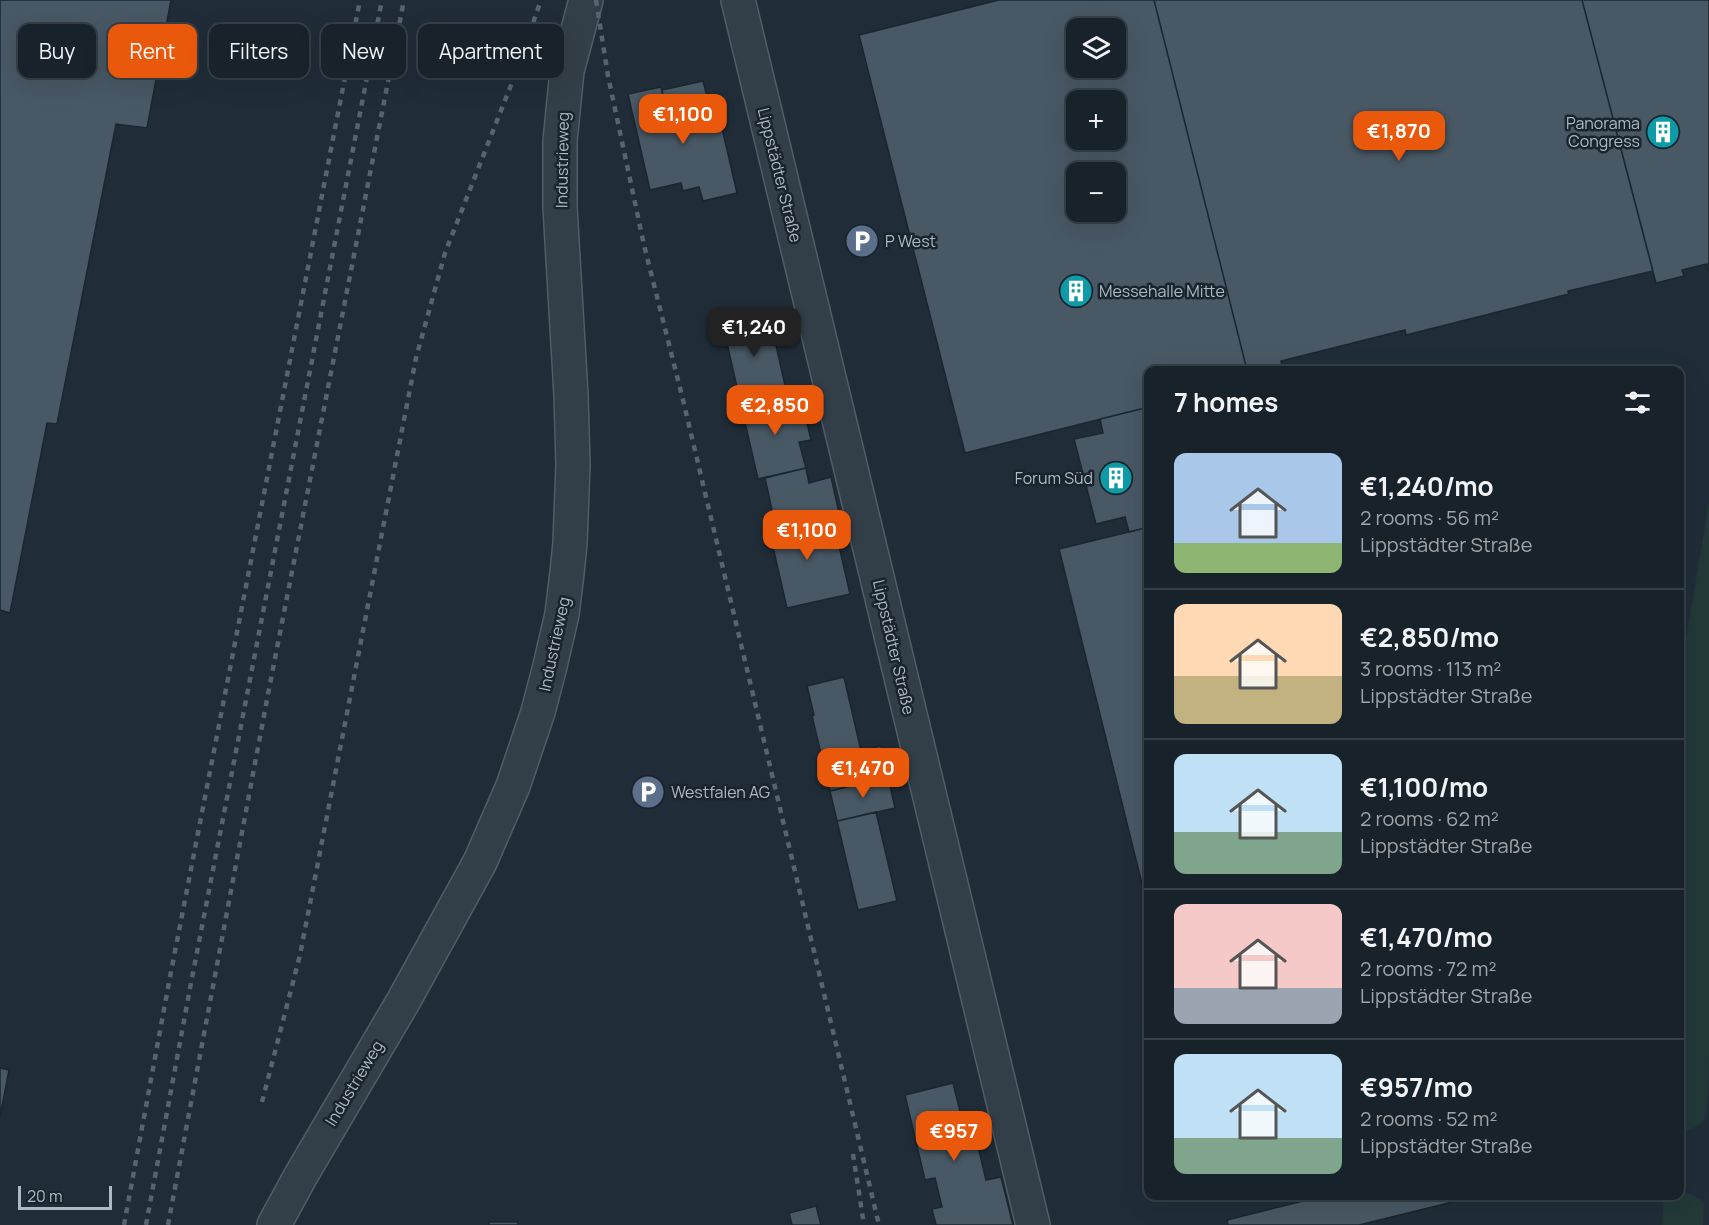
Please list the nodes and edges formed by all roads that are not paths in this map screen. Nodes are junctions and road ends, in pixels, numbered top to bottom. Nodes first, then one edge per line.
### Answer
1 (586, 0) edge
2 (738, 0) edge
3 (274, 1225) edge
4 (1033, 1225) edge

1 - 3 street, Industrieweg
2 - 4 street, Lippstädter Straße

